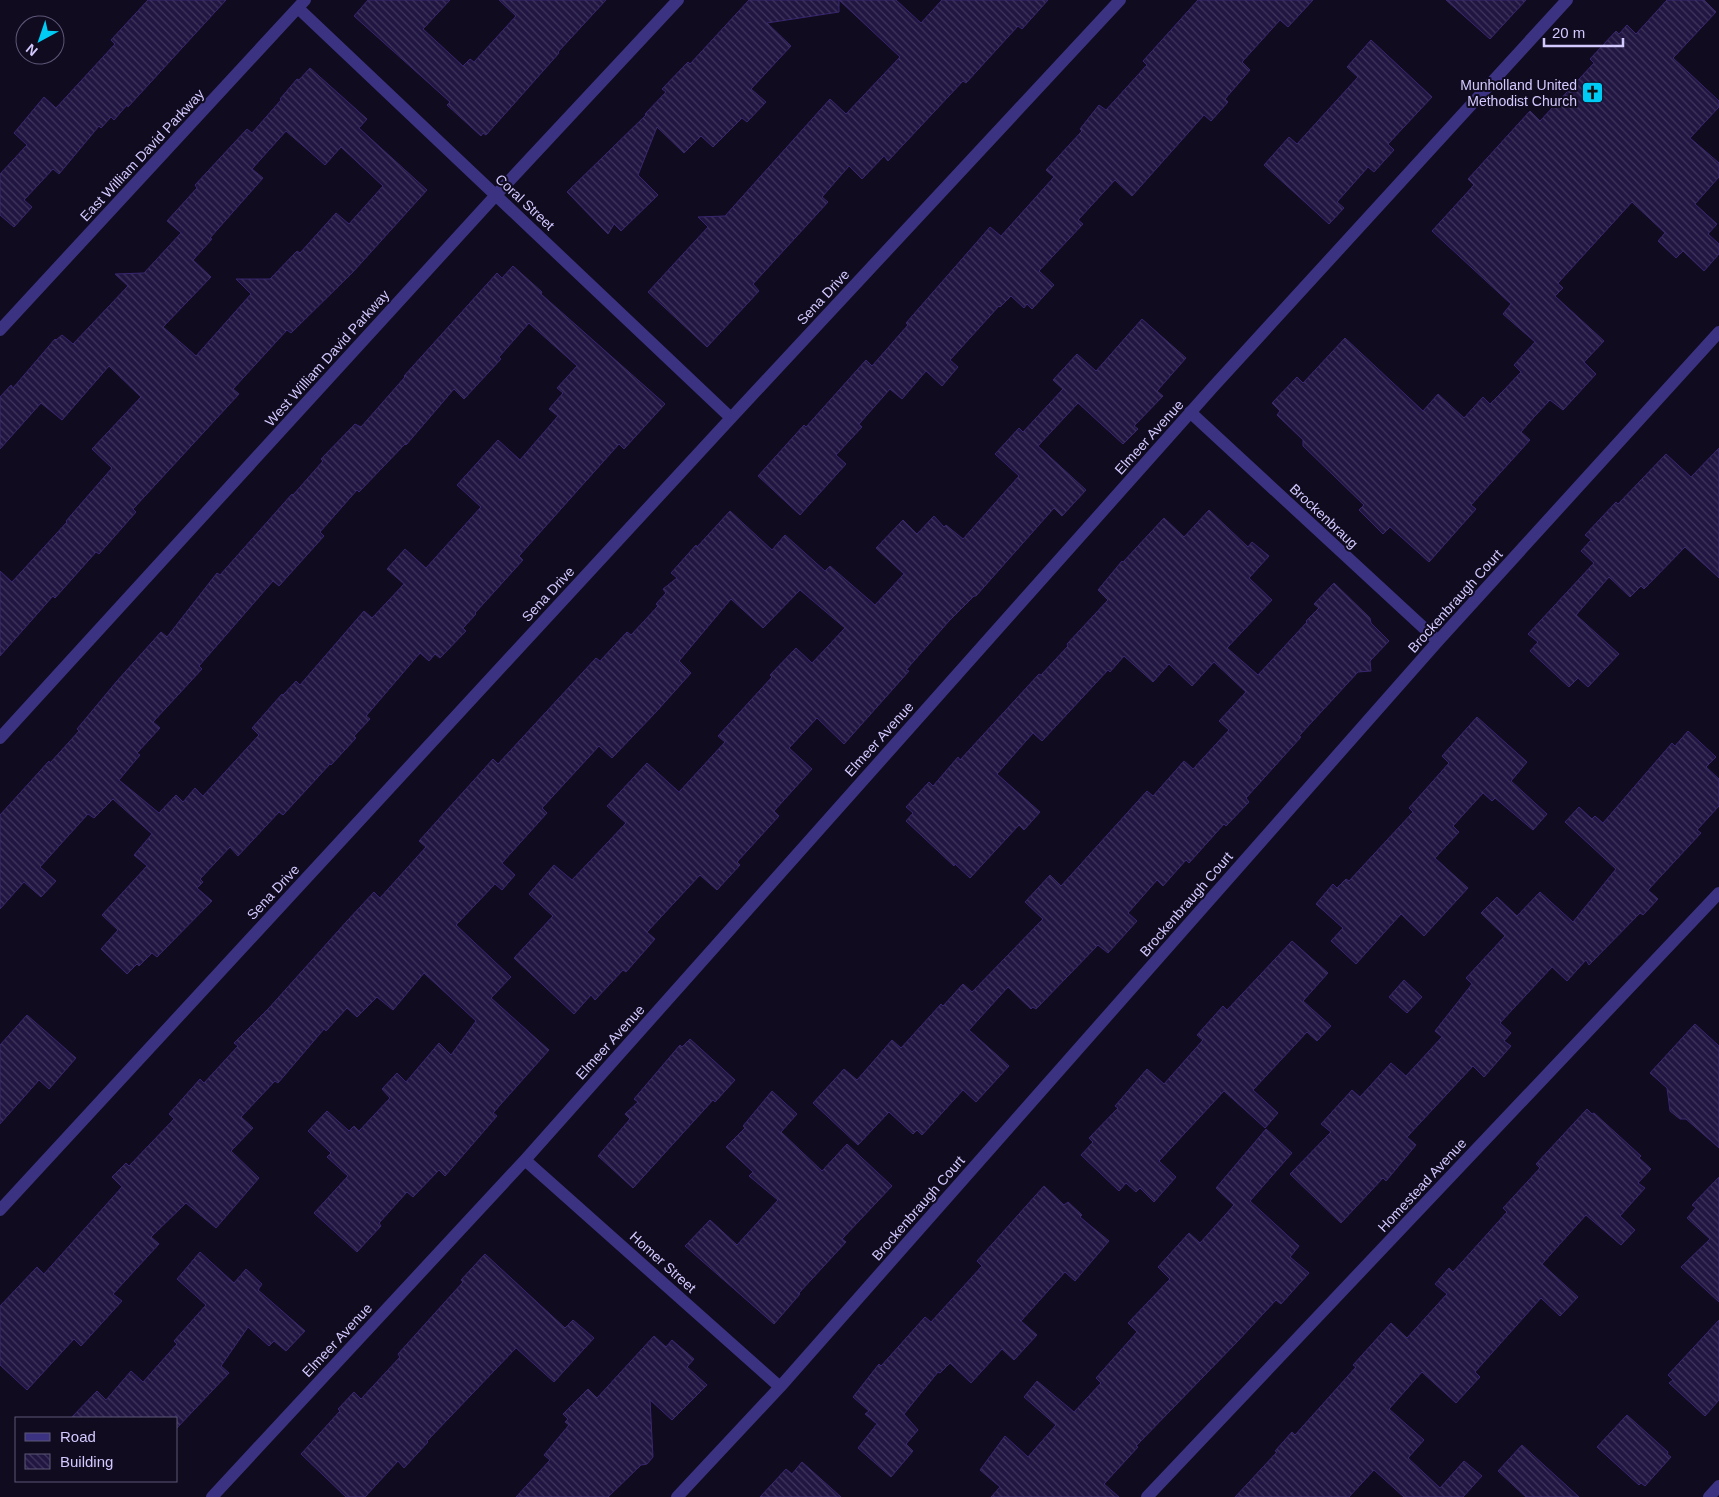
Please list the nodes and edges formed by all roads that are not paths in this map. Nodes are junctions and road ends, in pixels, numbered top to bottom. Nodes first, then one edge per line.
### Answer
1 (678, 0) edge
2 (1120, 0) edge
3 (1567, 0) edge
4 (301, 4) edge
5 (496, 195) junction
6 (0, 330) edge
7 (1719, 332) edge
8 (1190, 412) junction
9 (731, 418) junction
10 (1438, 641) junction
11 (0, 738) edge
12 (1719, 893) edge
13 (525, 1160) junction
14 (0, 1210) edge
15 (780, 1387) junction
16 (1719, 1486) edge
17 (212, 1497) edge
18 (677, 1497) edge
19 (1148, 1497) edge
20 (1709, 1497) edge

1 - 5 street, West William David Parkway
2 - 9 street, Sena Drive
3 - 8 street, Elmeer Avenue
4 - 5 street, Coral Street
4 - 6 street, East William David Parkway
5 - 9 street, Coral Street
5 - 11 street, West William David Parkway
7 - 10 street, Brockenbraugh Court
8 - 10 street, Brockenbraug
8 - 13 street, Elmeer Avenue
9 - 14 street, Sena Drive
10 - 15 street, Brockenbraugh Court
12 - 19 street, Homestead Avenue
13 - 15 street, Homer Street
13 - 17 street, Elmeer Avenue
15 - 18 street, Brockenbraugh Court
16 - 20 street

